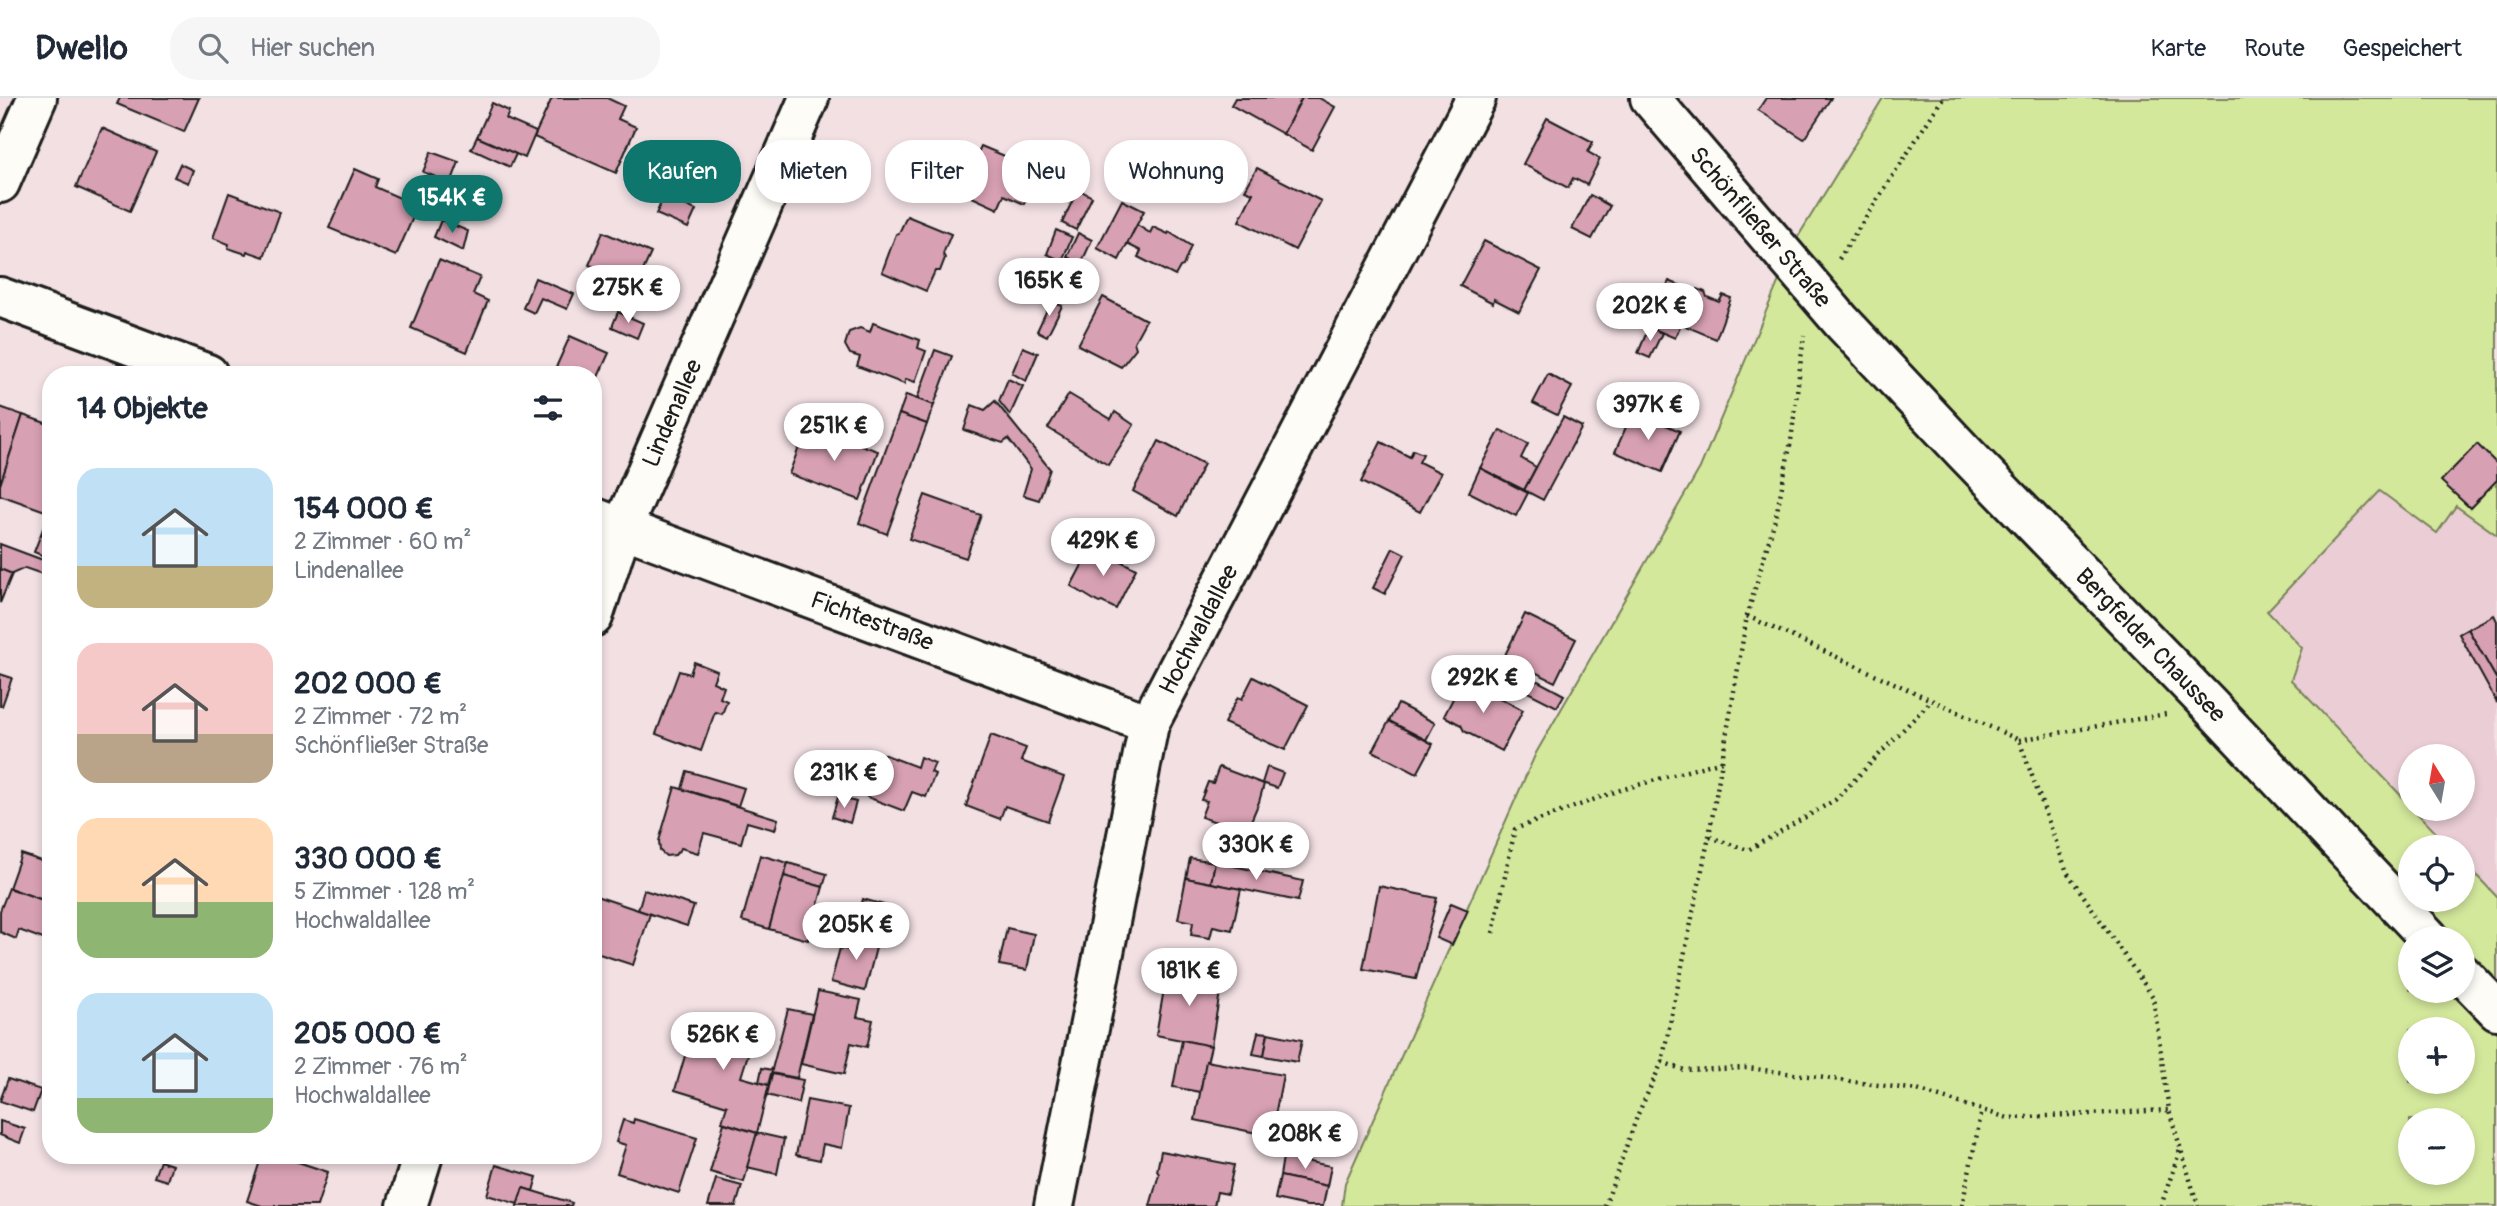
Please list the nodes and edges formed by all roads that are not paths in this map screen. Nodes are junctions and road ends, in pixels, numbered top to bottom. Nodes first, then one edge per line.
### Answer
1 (37, 98) edge
2 (809, 98) edge
3 (1476, 98) edge
4 (1650, 98) edge
5 (0, 183) edge
6 (0, 298) edge
7 (1872, 355) joint
8 (186, 366) edge
9 (608, 522) edge
10 (602, 560) edge
11 (1149, 724) junction
12 (2418, 926) edge
13 (2475, 987) edge
14 (2497, 1010) edge
15 (420, 1164) edge
16 (407, 1206) edge
17 (1054, 1206) edge

1 - 5 street
2 - 9 street, Lindenallee
3 - 11 street, Hochwaldallee
4 - 7 street, Schönfließer Straße
6 - 8 street
7 - 12 street, Bergfelder Chaussee
9 - 10 street, Lindenallee
9 - 11 street, Fichtestraße
11 - 17 street, Hochwaldallee
13 - 14 street
15 - 16 street

